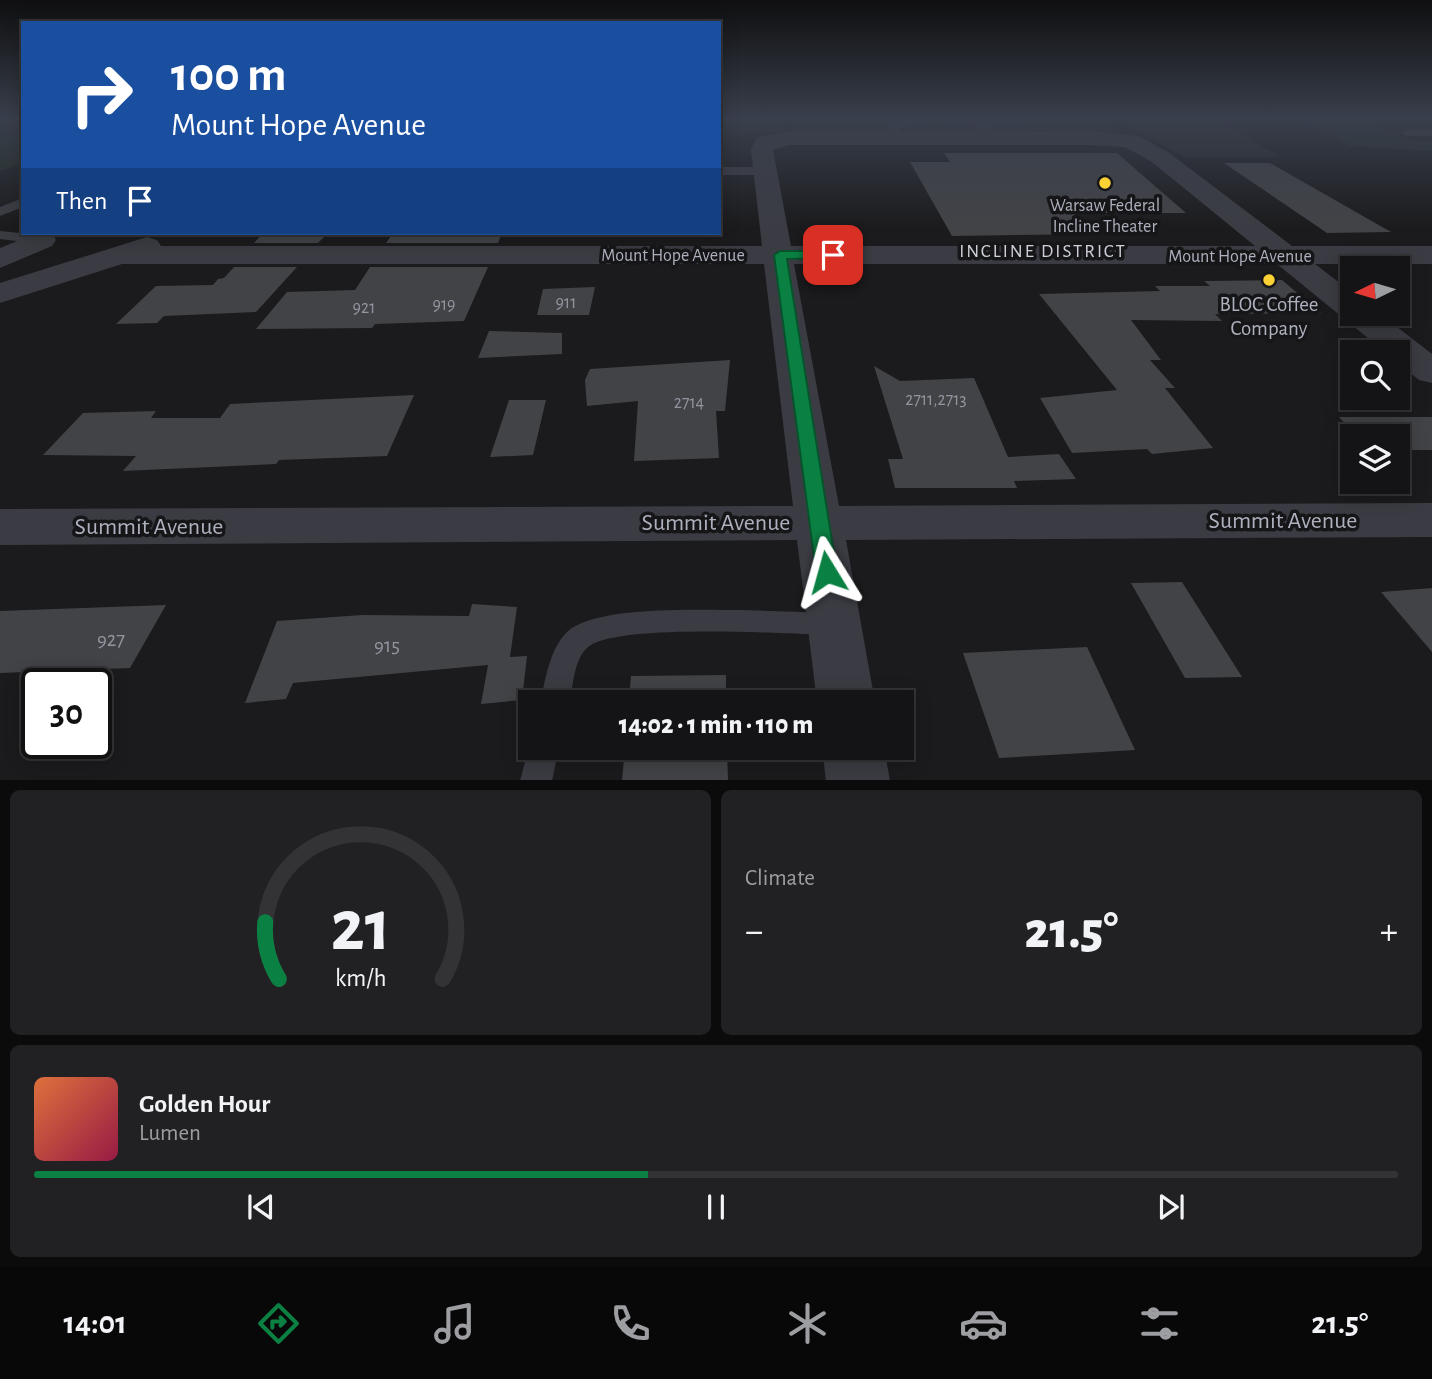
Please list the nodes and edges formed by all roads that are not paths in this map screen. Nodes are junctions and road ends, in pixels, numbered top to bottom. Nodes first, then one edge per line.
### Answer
1 (1158, 155) edge
2 (764, 157) joint
3 (721, 170) edge
4 (21, 203) edge
5 (0, 212) edge
6 (0, 235) edge
7 (180, 235) edge
8 (50, 236) edge
9 (123, 255) junction
10 (780, 255) junction
11 (1285, 256) junction
12 (1432, 256) edge
13 (0, 259) edge
14 (0, 293) edge
15 (1340, 299) edge
16 (1374, 326) edge
17 (1432, 372) edge
18 (1432, 520) edge
19 (820, 521) junction
20 (0, 527) edge
21 (834, 624) junction
22 (558, 690) edge
23 (844, 690) edge
24 (541, 760) edge
25 (855, 760) edge
26 (536, 780) edge
27 (858, 780) edge

1 - 11 street
2 - 3 lane
2 - 10 street
4 - 5 lane
6 - 8 lane
7 - 9 street
8 - 13 street
9 - 10 street, Mount Hope Avenue
9 - 14 street
10 - 11 street, Mount Hope Avenue
10 - 19 street
11 - 12 street, Mount Hope Avenue
11 - 15 street
16 - 17 street
18 - 19 street, Summit Avenue
19 - 20 street, Summit Avenue
19 - 21 street
21 - 22 lane
21 - 23 street
24 - 26 lane
25 - 27 street

